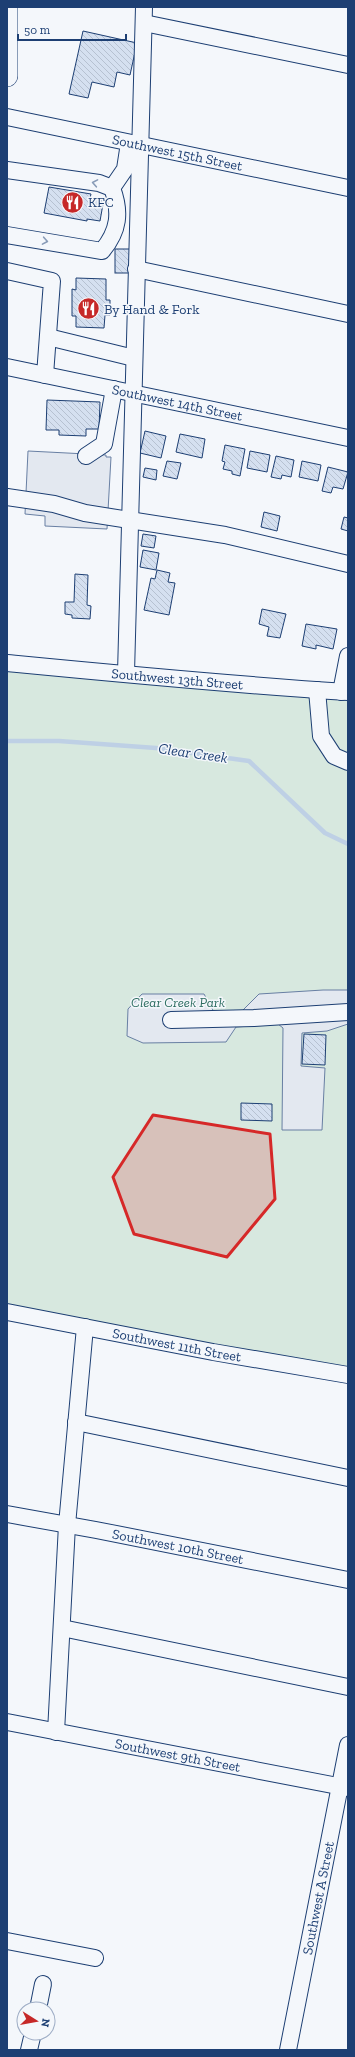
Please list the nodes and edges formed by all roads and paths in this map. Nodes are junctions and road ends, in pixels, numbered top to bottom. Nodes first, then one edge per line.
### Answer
1 (7, 7) edge
2 (144, 15) edge
3 (348, 65) edge
4 (7, 76) edge
5 (7, 117) edge
6 (135, 144) junction
7 (7, 170) edge
8 (112, 188) junction
9 (348, 188) edge
10 (7, 235) edge
11 (136, 269) junction
12 (7, 271) edge
13 (348, 314) edge
14 (48, 337) junction
15 (134, 358) junction
16 (7, 367) edge
17 (45, 375) junction
18 (114, 389) junction
19 (134, 393) junction
20 (348, 438) edge
21 (86, 456) dead end
22 (7, 497) edge
23 (130, 521) junction
24 (348, 564) edge
25 (348, 656) edge
26 (7, 663) edge
27 (126, 673) junction
28 (317, 690) junction
29 (344, 692) edge
30 (348, 762) edge
31 (348, 1012) edge
32 (171, 1020) dead end
33 (7, 1312) edge
34 (85, 1326) junction
35 (348, 1375) edge
36 (76, 1422) junction
37 (348, 1478) edge
38 (7, 1514) edge
39 (67, 1525) junction
40 (348, 1580) edge
41 (62, 1628) junction
42 (348, 1687) edge
43 (7, 1722) edge
44 (56, 1732) junction
45 (348, 1745) edge
46 (344, 1788) edge
47 (7, 1940) edge
48 (95, 1958) dead end
49 (43, 1984) dead end
50 (40, 2001) edge
51 (288, 2050) edge

1 - 4 main road
2 - 3 street
2 - 6 street
5 - 6 street, Southwest 15th Street
6 - 8 street
6 - 9 street, Southwest 15th Street
6 - 11 street
8 -> 7 street
10 -> 8 street
11 - 13 street
11 - 15 street
12 - 14 street
14 - 15 street
14 - 17 street
15 - 19 street
16 - 17 street, Southwest 14th Street
17 - 18 street, Southwest 14th Street
18 - 19 street, Southwest 14th Street
18 - 21 street
19 - 20 street, Southwest 14th Street
19 - 23 street
22 - 23 street
23 - 24 street
23 - 27 street
25 - 29 street
26 - 27 street, Southwest 13th Street
27 - 28 street, Southwest 13th Street
28 - 29 street, Southwest 13th Street
28 - 30 street
31 - 32 street
33 - 34 street, Southwest 11th Street
34 - 35 street, Southwest 11th Street
34 - 36 street
36 - 37 street
36 - 39 street
38 - 39 street, Southwest 10th Street
39 - 40 street, Southwest 10th Street
39 - 41 street
41 - 42 street
41 - 44 street
43 - 44 street, Southwest 9th Street
44 - 46 street, Southwest 9th Street
45 - 46 street, Southwest A Street
46 - 51 street, Southwest A Street
47 - 48 street
49 - 50 street

